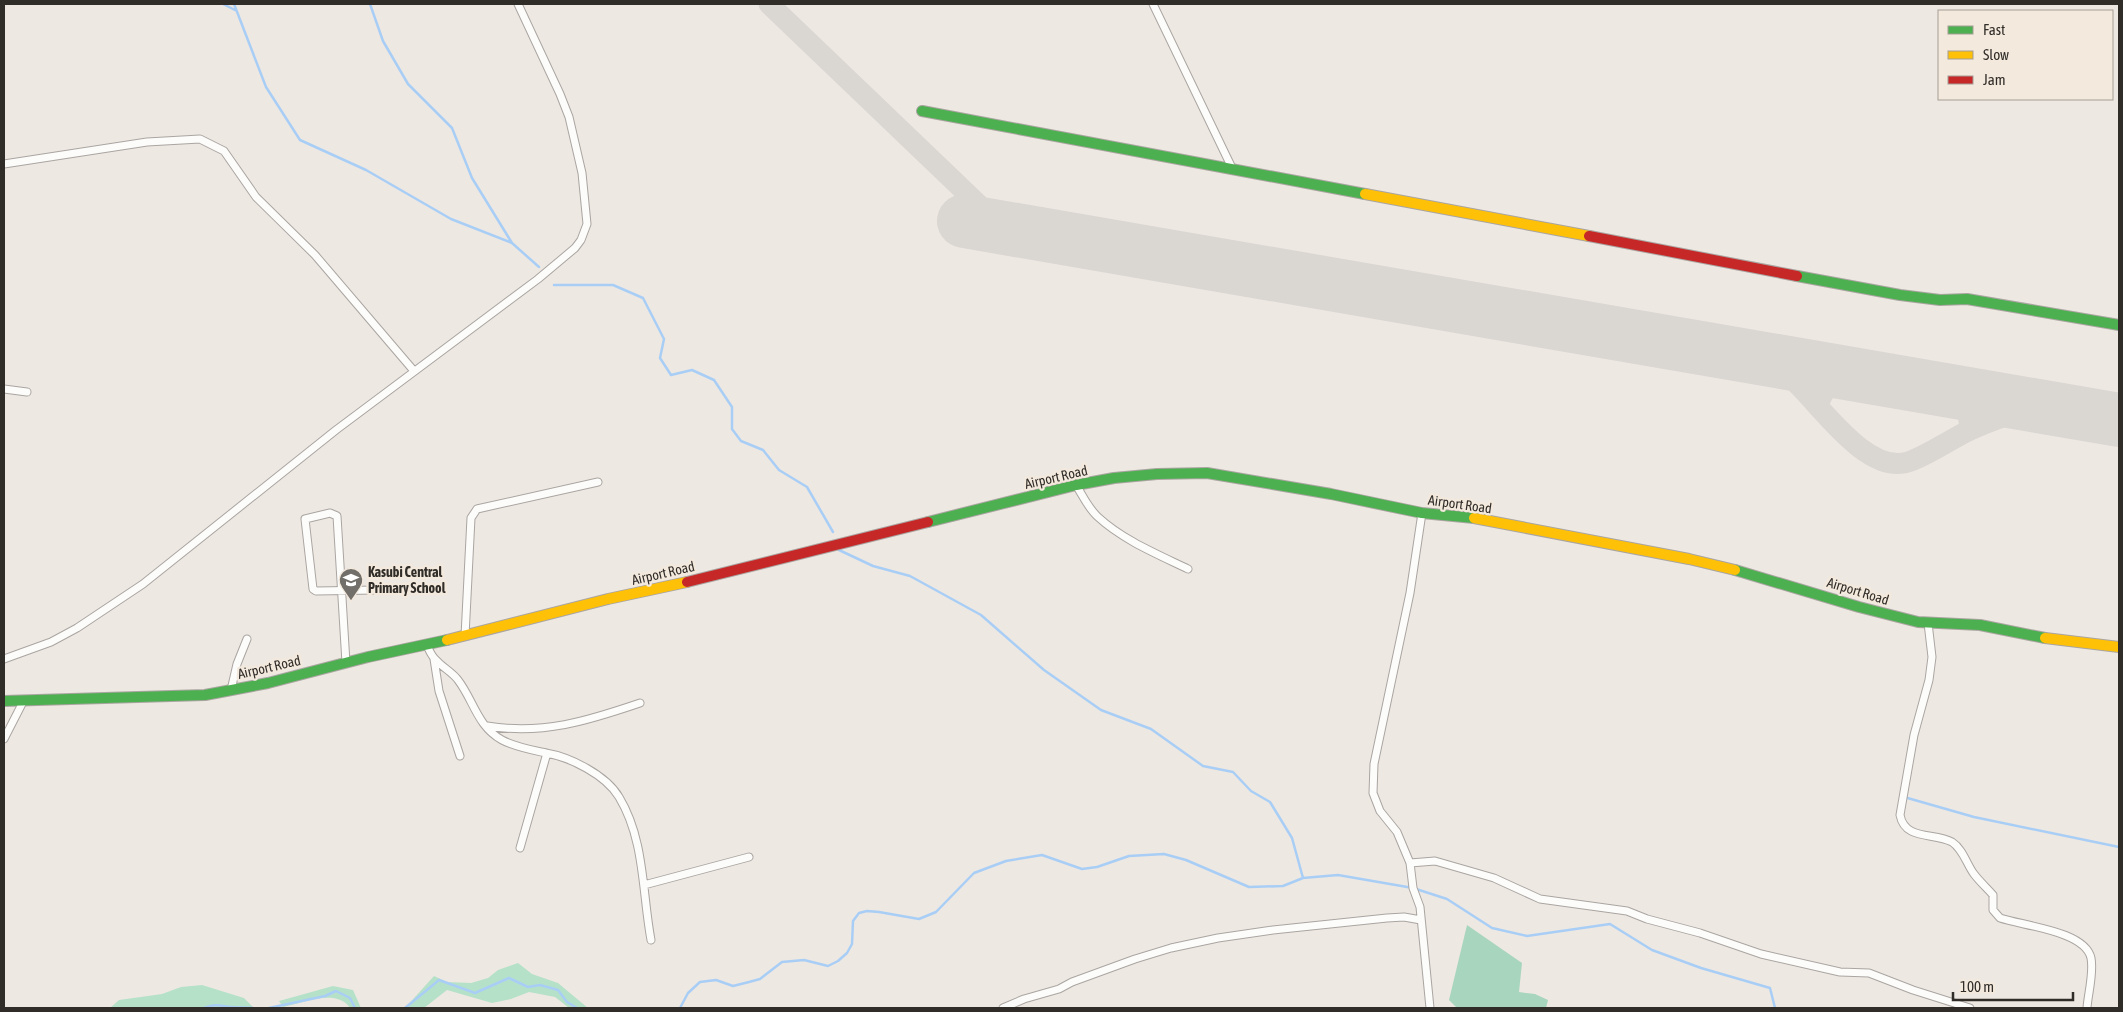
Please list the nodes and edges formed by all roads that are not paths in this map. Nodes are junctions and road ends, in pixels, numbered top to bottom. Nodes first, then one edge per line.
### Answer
1 (518, 4) edge
2 (1153, 4) edge
3 (922, 112) dead end
4 (4, 164) edge
5 (1233, 171) junction
6 (2119, 325) edge
7 (414, 371) junction
8 (4, 389) edge
9 (27, 392) dead end
10 (598, 482) dead end
11 (1076, 485) junction
12 (1422, 513) junction
13 (1188, 569) dead end
14 (342, 590) junction
15 (376, 590) dead end
16 (1928, 623) junction
17 (465, 636) junction
18 (247, 639) dead end
19 (426, 644) junction
20 (2119, 647) edge
21 (4, 659) edge
22 (434, 659) junction
23 (346, 663) junction
24 (231, 690) junction
25 (24, 700) junction
26 (4, 701) edge
27 (640, 703) dead end
28 (487, 726) junction
29 (4, 739) edge
30 (547, 753) junction
31 (460, 756) dead end
32 (520, 848) dead end
33 (749, 857) dead end
34 (1410, 863) junction
35 (644, 886) junction
36 (1421, 920) junction
37 (651, 940) dead end
38 (1003, 1008) edge
39 (1430, 1008) edge
40 (1970, 1008) edge
41 (2087, 1008) edge

1 - 7 street
2 - 5 street
3 - 5 street
4 - 7 street
5 - 6 street
7 - 21 street
8 - 9 street
10 - 17 street
11 - 12 street, Airport Road
11 - 13 street
11 - 17 street, Airport Road
12 - 16 street, Airport Road
12 - 34 street
14 - 14 street
14 - 15 street
14 - 23 street
16 - 20 street, Airport Road
16 - 41 street
17 - 19 street, Airport Road
18 - 24 street
19 - 22 street
19 - 23 street, Airport Road
22 - 28 street
22 - 31 street
23 - 24 street, Airport Road
24 - 25 street, Airport Road
25 - 26 street, Airport Road
25 - 29 street
27 - 28 street
28 - 30 street
30 - 32 street
30 - 35 street
33 - 35 street
34 - 36 street
34 - 40 street
35 - 37 street
36 - 38 street
36 - 39 street

